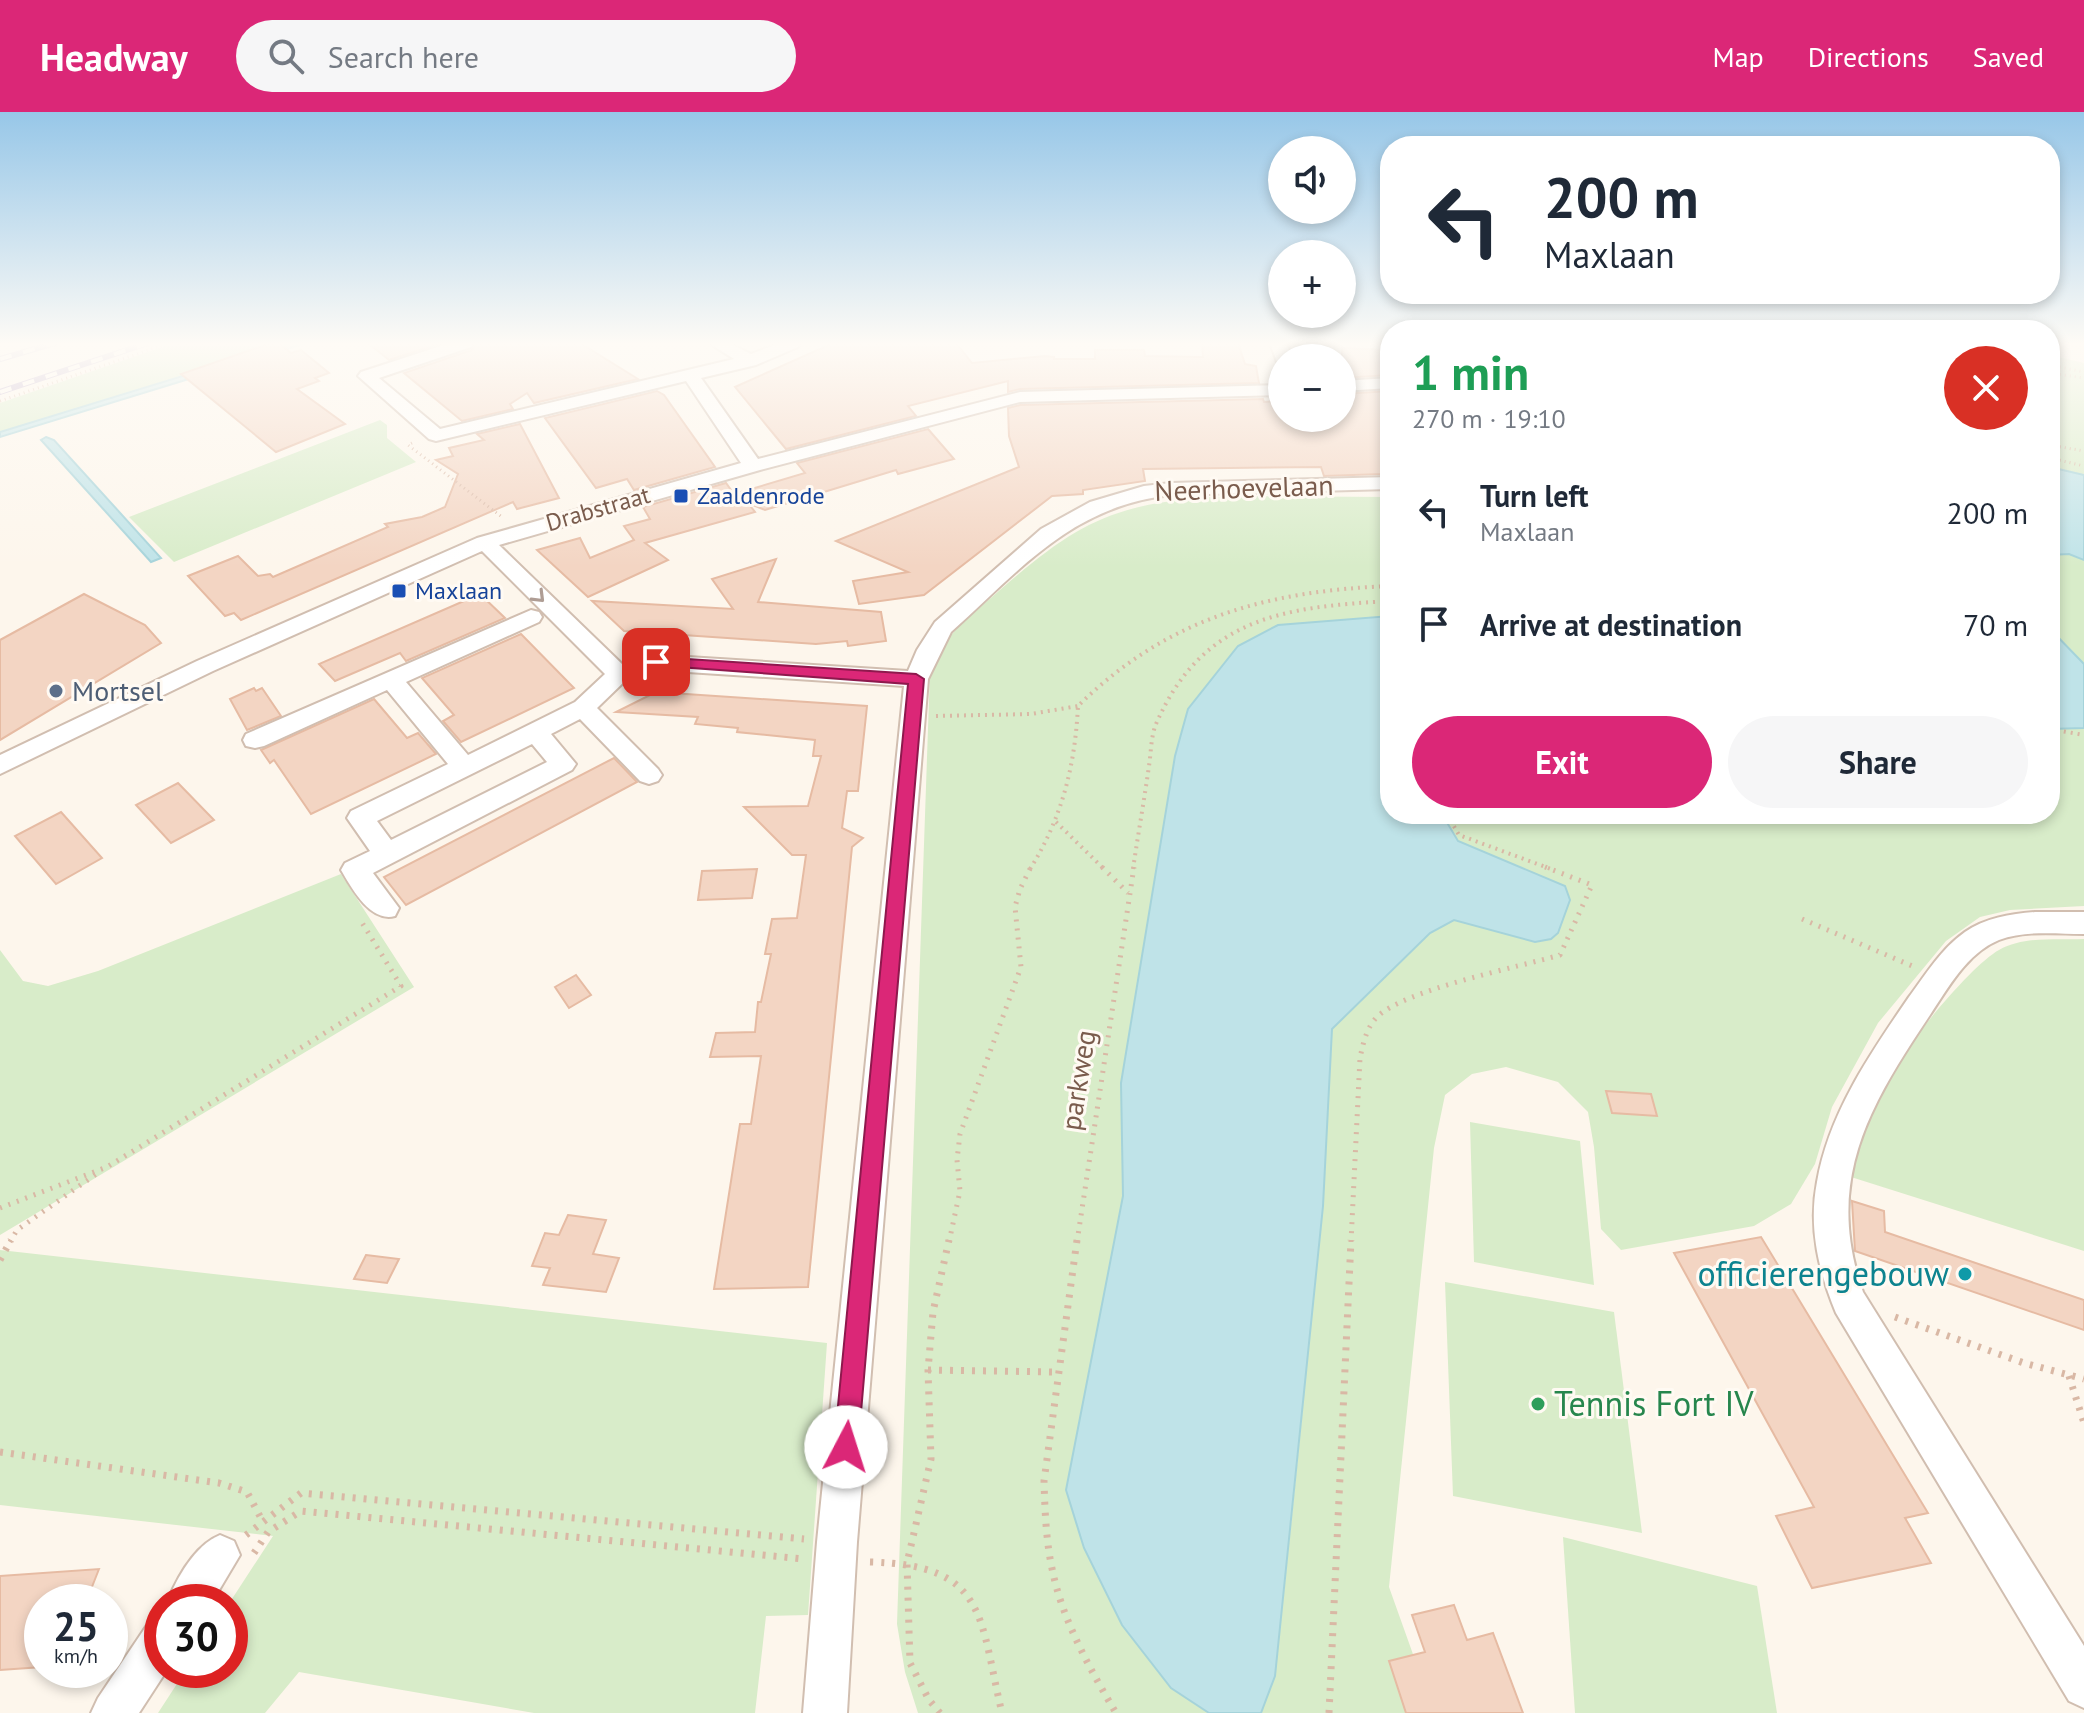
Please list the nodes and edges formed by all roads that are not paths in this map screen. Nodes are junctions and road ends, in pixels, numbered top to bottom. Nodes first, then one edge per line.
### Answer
1 (416, 418) edge
2 (509, 418) edge
3 (720, 418) edge
4 (940, 418) edge
5 (753, 466) junction
6 (1380, 483) edge
7 (484, 542) junction
8 (531, 617) dead end
9 (619, 674) junction
10 (391, 679) junction
11 (916, 679) junction
12 (583, 708) junction
13 (535, 732) junction
14 (255, 740) dead end
15 (0, 765) edge
16 (464, 767) junction
17 (649, 775) dead end
18 (387, 854) junction
19 (379, 901) road end
20 (2084, 923) edge
21 (220, 1555) road end
22 (200, 1584) edge
23 (144, 1667) edge
24 (2084, 1686) edge
25 (113, 1713) edge
26 (825, 1713) edge

1 - 2 street
3 - 5 street
4 - 5 street, Drabstraat
5 - 7 street, Drabstraat
6 - 11 street, Neerhoevelaan
7 -> 9 street
7 - 15 street, Drabstraat
8 - 10 street
9 - 11 street
9 - 12 street
10 - 14 street
10 - 16 street
11 - 26 street, Neerhoevelaan
12 - 13 street
12 - 17 street
13 - 16 street
13 - 18 street
16 - 18 street
18 - 19 street
20 - 24 street
21 - 22 street
23 - 25 street

